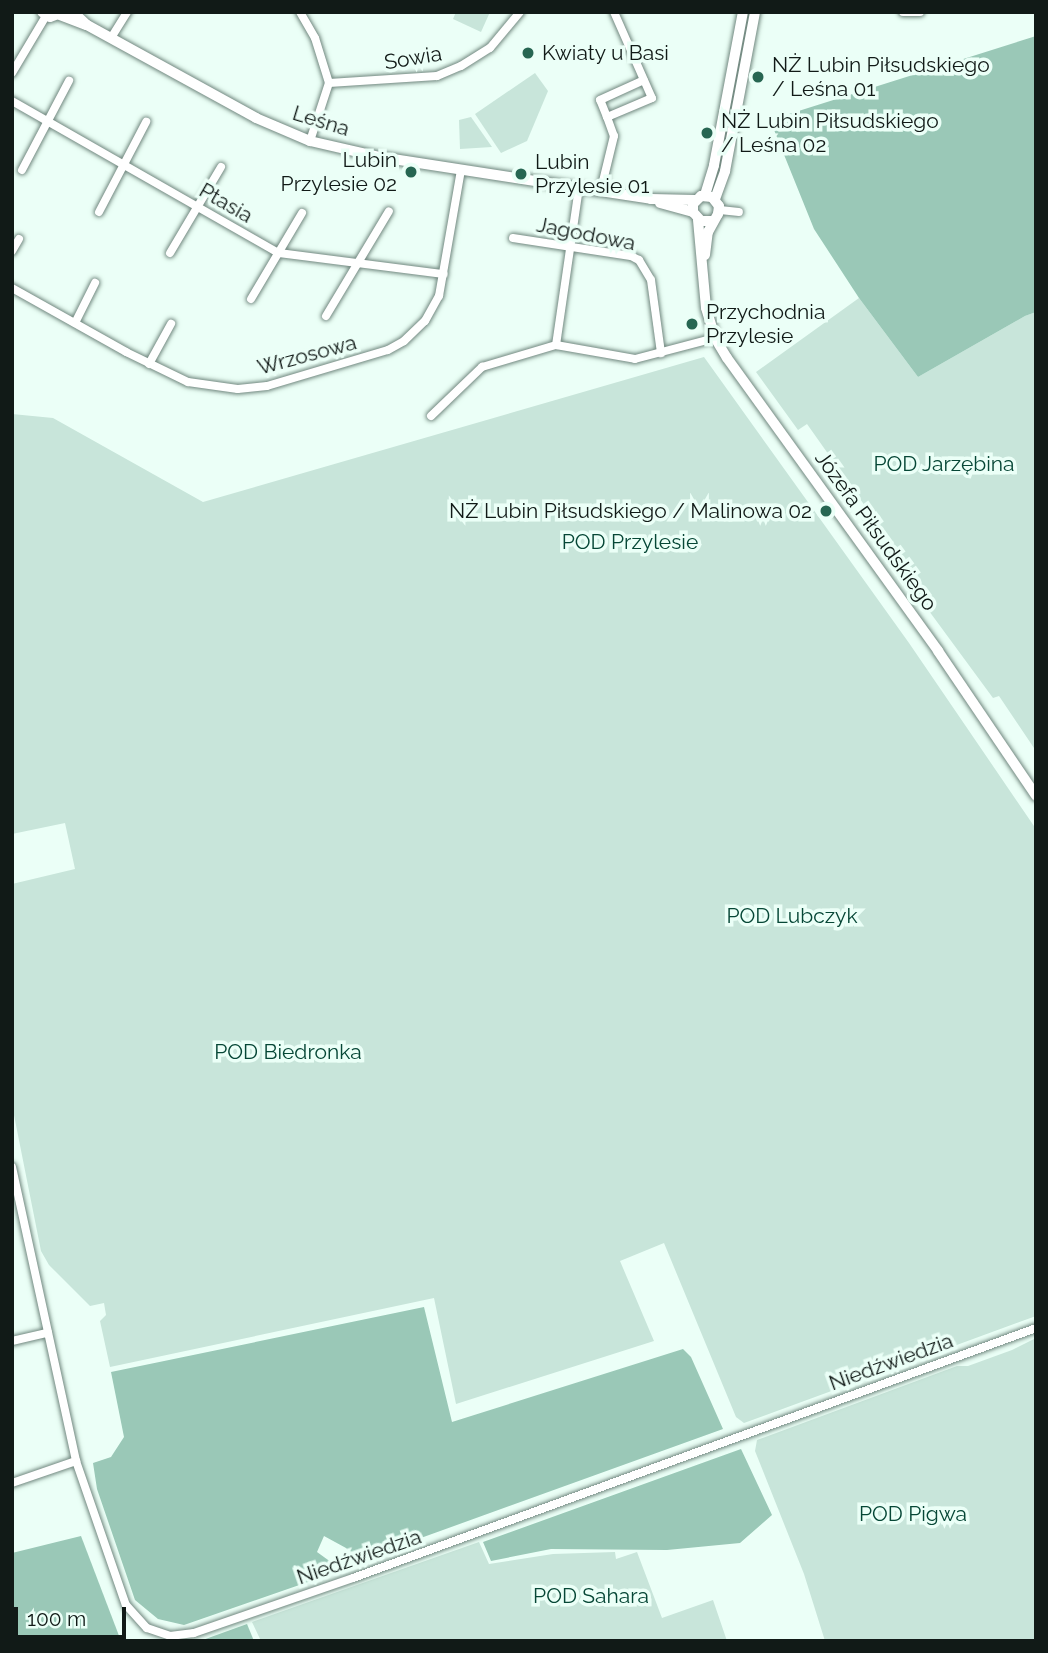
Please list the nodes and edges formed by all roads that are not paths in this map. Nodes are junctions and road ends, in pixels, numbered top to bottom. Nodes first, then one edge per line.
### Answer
1 (73, 12) edge
2 (127, 12) edge
3 (300, 12) edge
4 (520, 12) edge
5 (614, 12) edge
6 (743, 12) edge
7 (755, 12) edge
8 (903, 12) edge
9 (920, 12) edge
10 (44, 14) edge
11 (61, 14) edge
12 (87, 25) junction
13 (111, 37) junction
14 (12, 73) edge
15 (644, 80) junction
16 (69, 82) dead end
17 (329, 83) junction
18 (12, 101) edge
19 (607, 117) junction
20 (48, 121) junction
21 (146, 122) dead end
22 (310, 141) junction
23 (124, 163) junction
24 (221, 167) dead end
25 (22, 170) dead end
26 (461, 170) junction
27 (579, 188) junction
28 (616, 194) junction
29 (651, 199) junction
30 (709, 201) junction
31 (197, 207) junction
32 (389, 211) dead end
33 (99, 212) dead end
34 (739, 212) dead end
35 (302, 213) dead end
36 (695, 216) junction
37 (712, 221) junction
38 (513, 238) dead end
39 (19, 239) dead end
40 (570, 246) junction
41 (12, 251) edge
42 (170, 253) dead end
43 (279, 253) junction
44 (359, 265) junction
45 (444, 274) junction
46 (703, 282) junction
47 (95, 283) dead end
48 (12, 288) edge
49 (251, 299) dead end
50 (326, 316) dead end
51 (75, 323) junction
52 (171, 324) dead end
53 (715, 338) junction
54 (556, 345) junction
55 (661, 353) junction
56 (149, 364) junction
57 (431, 416) dead end
58 (1036, 796) edge
59 (12, 1167) edge
60 (1036, 1328) edge
61 (48, 1334) junction
62 (12, 1341) edge
63 (76, 1461) junction
64 (12, 1483) edge

1 - 12 street, Leśna
2 - 13 street
3 - 17 street
4 - 17 street, Sowia
5 - 15 street
6 - 30 street
7 - 30 street
8 - 9 street
10 - 11 street
10 - 14 street
11 - 12 street, Leśna
12 - 13 street, Leśna
13 - 22 street, Leśna
15 - 19 street
15 - 19 street
16 - 20 street
17 - 22 street
18 - 20 street, Ptasia
19 - 28 street
20 - 23 street, Ptasia
20 - 25 street
21 - 23 street
22 - 26 street, Leśna
23 - 31 street, Ptasia
23 - 33 street
24 - 31 street
26 - 27 street, Leśna
26 - 45 street, Wrzosowa
27 - 28 street, Leśna
27 - 40 street
28 - 29 street, Leśna
29 - 30 street, Leśna
29 - 36 street, Leśna
30 - 34 street
30 - 36 street, Józefa Piłsudskiego
30 - 37 street
31 - 42 street
31 - 43 street, Ptasia
32 - 44 street
35 - 43 street
36 - 37 street, Leśna
36 - 46 street, Józefa Piłsudskiego
37 - 46 street, Józefa Piłsudskiego
38 - 40 street, Jagodowa
39 - 41 street
40 - 54 street
40 - 55 street, Jagodowa
43 - 44 street, Ptasia
43 - 49 street
44 - 45 street, Ptasia
44 - 50 street
45 - 56 street, Wrzosowa
46 - 53 street, Józefa Piłsudskiego
47 - 51 street
48 - 51 street, Wrzosowa
51 - 56 street, Wrzosowa
52 - 56 street
53 - 55 street
53 - 58 street, Józefa Piłsudskiego
54 - 55 street
54 - 57 street
59 - 61 street, Niedźwiedzia
60 - 63 street, Niedźwiedzia
61 - 62 street
61 - 63 street, Niedźwiedzia
63 - 64 street

